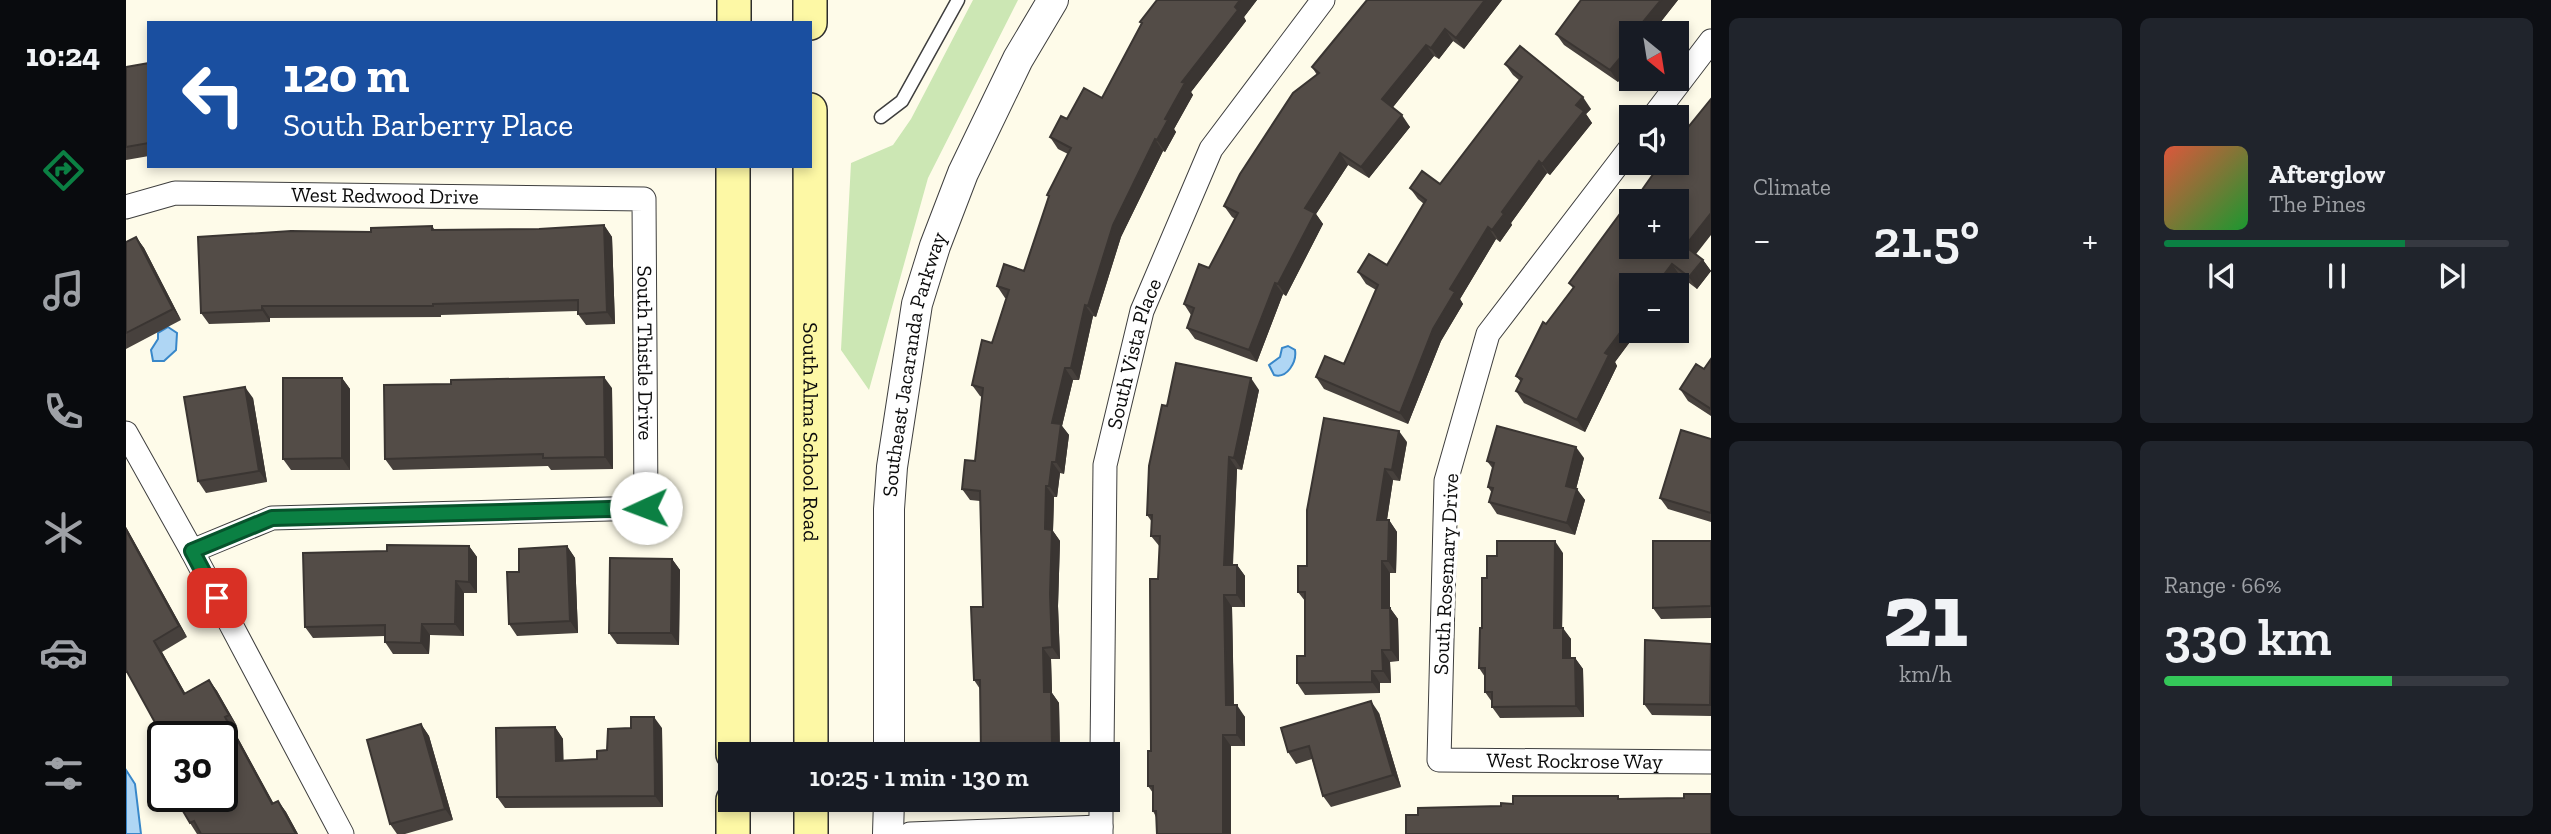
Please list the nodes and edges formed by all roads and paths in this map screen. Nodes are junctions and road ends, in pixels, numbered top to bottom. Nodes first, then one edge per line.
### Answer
1 (734, 0) edge
2 (810, 0) edge
3 (958, 0) edge
4 (1053, 0) edge
5 (1323, 0) edge
6 (734, 21) edge
7 (810, 21) edge
8 (1711, 41) edge
9 (1662, 105) edge
10 (881, 117) dead end
11 (1619, 163) edge
12 (733, 168) edge
13 (810, 168) edge
14 (645, 199) joint
15 (126, 207) edge
16 (126, 433) edge
17 (192, 551) junction
18 (733, 742) edge
19 (811, 742) edge
20 (889, 742) edge
21 (1102, 742) edge
22 (1439, 760) joint
23 (1711, 762) edge
24 (733, 812) edge
25 (811, 812) edge
26 (888, 812) edge
27 (1101, 812) edge
28 (1101, 831) edge
29 (342, 834) edge
30 (733, 834) edge
31 (811, 834) edge
32 (888, 834) edge
33 (910, 834) edge

1 - 6 main road
2 - 7 main road
3 - 10 lane
4 - 20 street, Southeast Jacaranda Parkway
5 - 21 street, South Vista Place
8 - 9 street
11 - 22 street, South Rosemary Drive
12 - 18 main road
13 - 19 main road, South Alma School Road
14 - 15 street, West Redwood Drive
14 - 17 street, South Thistle Drive
16 - 17 street
17 - 29 street
22 - 23 street, West Rockrose Way
24 - 30 main road
25 - 31 main road
26 - 32 street
27 - 28 street
28 - 33 street

